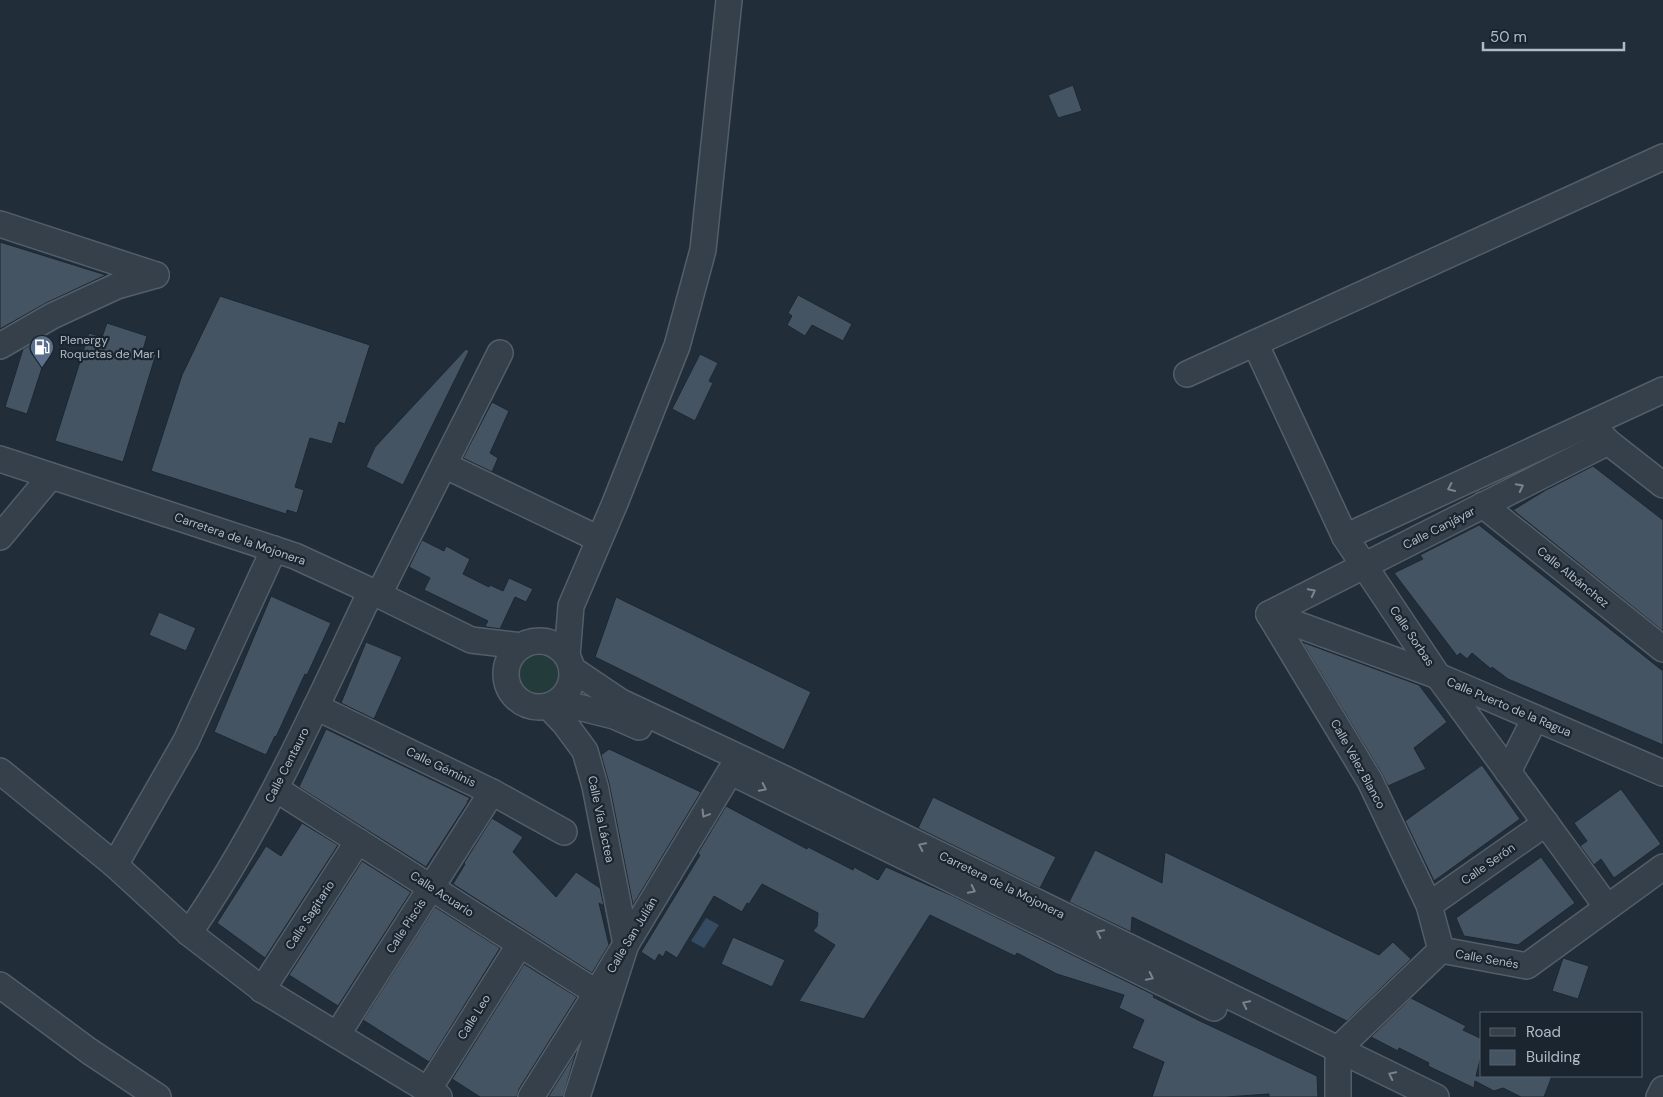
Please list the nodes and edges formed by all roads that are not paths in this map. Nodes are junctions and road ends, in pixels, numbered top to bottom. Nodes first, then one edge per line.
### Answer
1 (729, 0) edge
2 (1663, 157) edge
3 (0, 224) edge
4 (1255, 343) junction
5 (0, 346) edge
6 (500, 353) dead end
7 (1187, 374) dead end
8 (1663, 390) edge
9 (1590, 423) junction
10 (1608, 442) junction
11 (0, 459) edge
12 (444, 465) junction
13 (51, 476) junction
14 (1663, 485) edge
15 (1484, 505) junction
16 (0, 537) edge
17 (1346, 537) junction
18 (599, 539) junction
19 (274, 550) junction
20 (1364, 566) junction
21 (375, 593) junction
22 (571, 606) junction
23 (1269, 614) junction
24 (471, 640) junction
25 (527, 644) junction
26 (1663, 649) edge
27 (570, 663) junction
28 (1438, 676) junction
29 (506, 679) junction
30 (553, 704) junction
31 (316, 707) junction
32 (614, 716) junction
33 (1535, 718) junction
34 (585, 751) junction
35 (0, 771) edge
36 (730, 772) junction
37 (1508, 772) junction
38 (1663, 773) edge
39 (276, 789) junction
40 (492, 792) junction
41 (1546, 823) junction
42 (564, 832) dead end
43 (358, 841) junction
44 (115, 865) junction
45 (1663, 867) edge
46 (431, 888) junction
47 (1429, 905) junction
48 (1607, 907) junction
49 (190, 933) junction
50 (520, 944) junction
51 (626, 944) junction
52 (1441, 950) junction
53 (0, 986) edge
54 (262, 990) junction
55 (602, 997) junction
56 (337, 1035) junction
57 (1338, 1058) junction
58 (1663, 1089) edge
59 (433, 1094) edge
60 (158, 1097) edge
61 (531, 1097) edge
62 (577, 1097) edge
63 (1338, 1097) edge
64 (1396, 1097) edge
65 (1436, 1097) edge
66 (1659, 1097) edge

1 - 18 street
2 - 4 street
3 - 5 street
4 - 7 street
4 - 17 street, Calle Sorbas
6 - 12 street, Calle Centauro
8 - 9 street
9 - 10 street
9 -> 17 street
10 - 14 street
15 -> 10 street, Calle Canjáyar
11 - 13 street, Carretera de la Mojonera
12 - 18 street
12 - 21 street, Calle Centauro
13 - 16 street
13 - 19 street, Carretera de la Mojonera
15 - 20 street, Calle Canjáyar
15 - 26 street, Calle Albánchez
17 - 20 street, Calle Sorbas
18 - 22 street
19 - 21 street, Carretera de la Mojonera
19 - 44 street
23 -> 20 street, Calle Canjáyar
20 - 28 street, Calle Sorbas
21 - 24 street, Carretera de la Mojonera
21 - 31 street, Calle Centauro
22 - 25 street
22 - 27 street
23 - 28 street, Calle Puerto de la Ragua
23 - 47 street, Calle Vélez Blanco
24 - 25 street, Carretera de la Mojonera
24 - 29 street, Carretera de la Mojonera
25 - 27 street
25 - 29 street
27 - 30 street
57 -> 27 street, Carretera de la Mojonera
28 - 33 street, Calle Puerto de la Ragua
28 - 37 street, Calle Sorbas
29 - 30 street
30 - 32 street, Carretera de la Mojonera
30 - 34 street, Calle Vía Láctea
31 - 39 street, Calle Centauro
31 - 40 street, Calle Géminis
32 - 34 street
32 - 36 street, Carretera de la Mojonera
33 - 37 street
33 - 38 street, Calle Puerto de la Ragua
34 - 51 street, Calle Vía Láctea
35 - 44 street
36 -> 51 street, Calle San Julián
36 -> 57 street, Carretera de la Mojonera
37 - 41 street, Calle Sorbas
39 - 43 street, Calle Acuario
39 - 49 street, Calle Centauro
40 - 42 street, Calle Géminis
40 - 46 street, Calle Piscis
41 - 47 street, Calle Serón
41 - 48 street, Calle Sorbas
43 - 46 street, Calle Acuario
43 - 54 street, Calle Sagitario
44 - 49 street
45 - 48 street, Calle Senés
46 - 50 street, Calle Acuario
46 - 56 street, Calle Piscis
47 - 52 street, Calle Vélez Blanco
48 - 52 street, Calle Senés
49 - 54 street
50 - 55 street, Calle Acuario
50 - 59 street, Calle Leo
51 - 55 street, Calle San Julián
52 - 57 street, Calle Senés
53 - 60 street
54 - 56 street
55 - 61 street
55 - 62 street
56 - 59 street
57 - 63 street
57 - 64 street, Carretera de la Mojonera
65 -> 57 street, Carretera de la Mojonera
58 - 66 street

